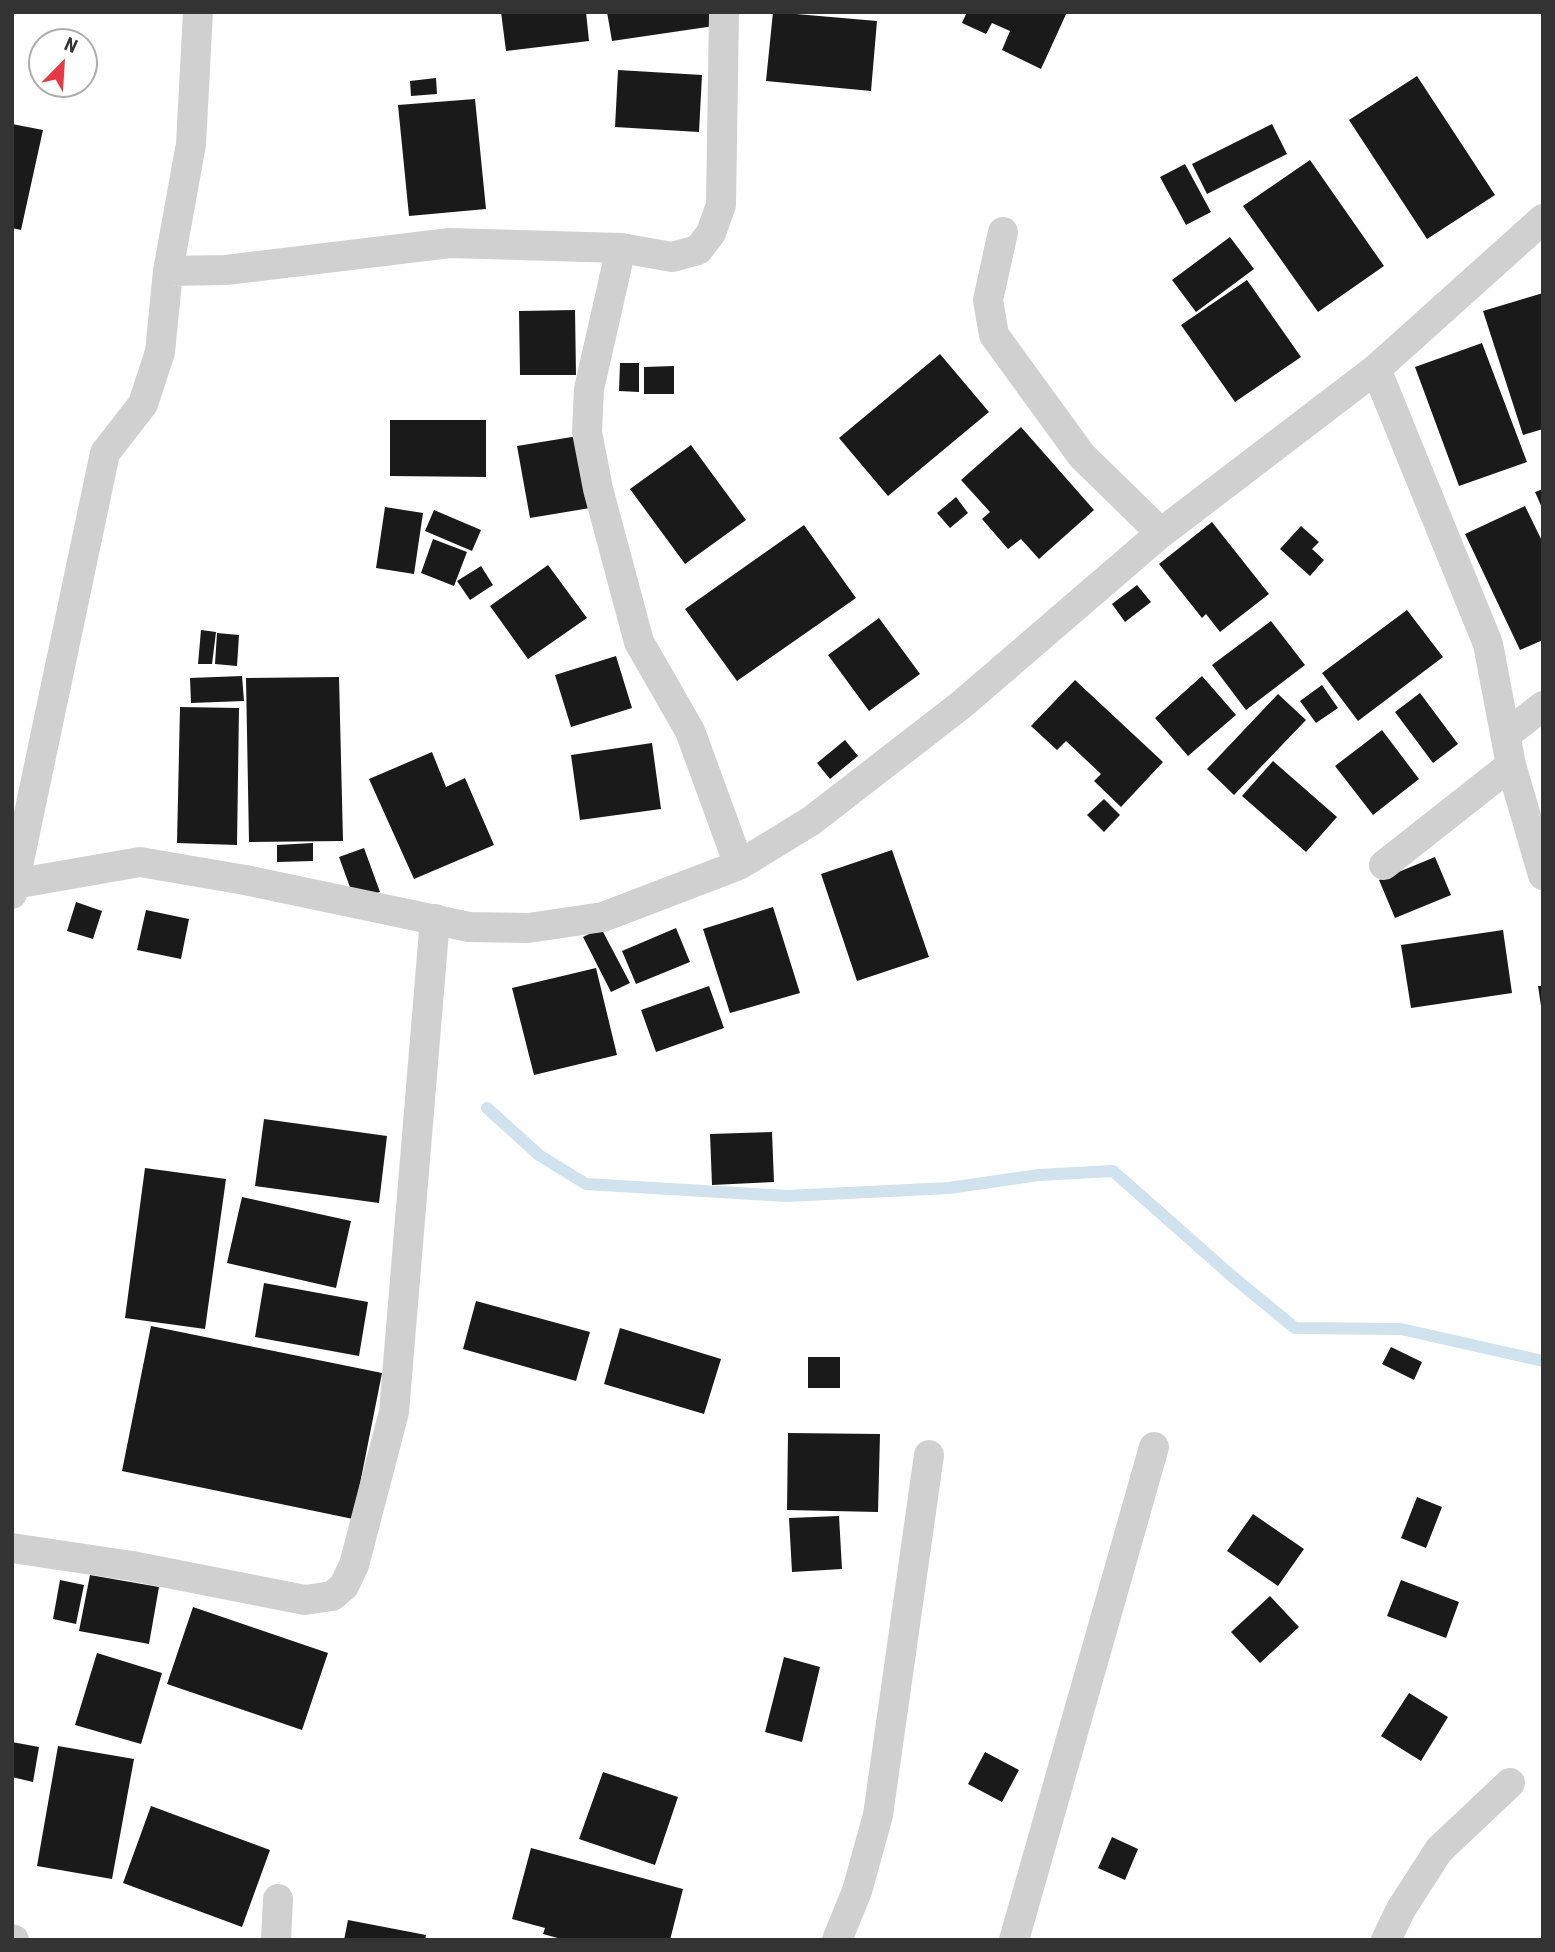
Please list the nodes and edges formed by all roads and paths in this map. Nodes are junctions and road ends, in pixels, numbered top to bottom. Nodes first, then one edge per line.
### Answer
1 (198, 12) edge
2 (724, 12) edge
3 (1543, 219) edge
4 (1003, 232) dead end
5 (621, 248) junction
6 (168, 271) junction
7 (1377, 369) junction
8 (1161, 533) junction
9 (1543, 706) edge
10 (1507, 734) junction
11 (1511, 765) junction
12 (739, 865) junction
13 (1384, 865) dead end
14 (1543, 875) edge
15 (13, 886) edge
16 (435, 919) junction
17 (1154, 1447) dead end
18 (929, 1455) dead end
19 (12, 1548) edge
20 (1510, 1783) dead end
21 (278, 1899) dead end
22 (276, 1940) edge
23 (837, 1940) edge
24 (1014, 1940) edge
25 (1386, 1940) edge

1 - 6 street
2 - 5 street
3 - 7 street
4 - 8 street
5 - 6 street
5 - 12 street
6 - 15 street
7 - 8 street
7 - 10 street
8 - 12 street
9 - 10 street
10 - 11 street
11 - 13 street
11 - 14 street
12 - 16 street
15 - 16 street
16 - 19 street
17 - 24 street
18 - 23 street
20 - 25 street
21 - 22 street

